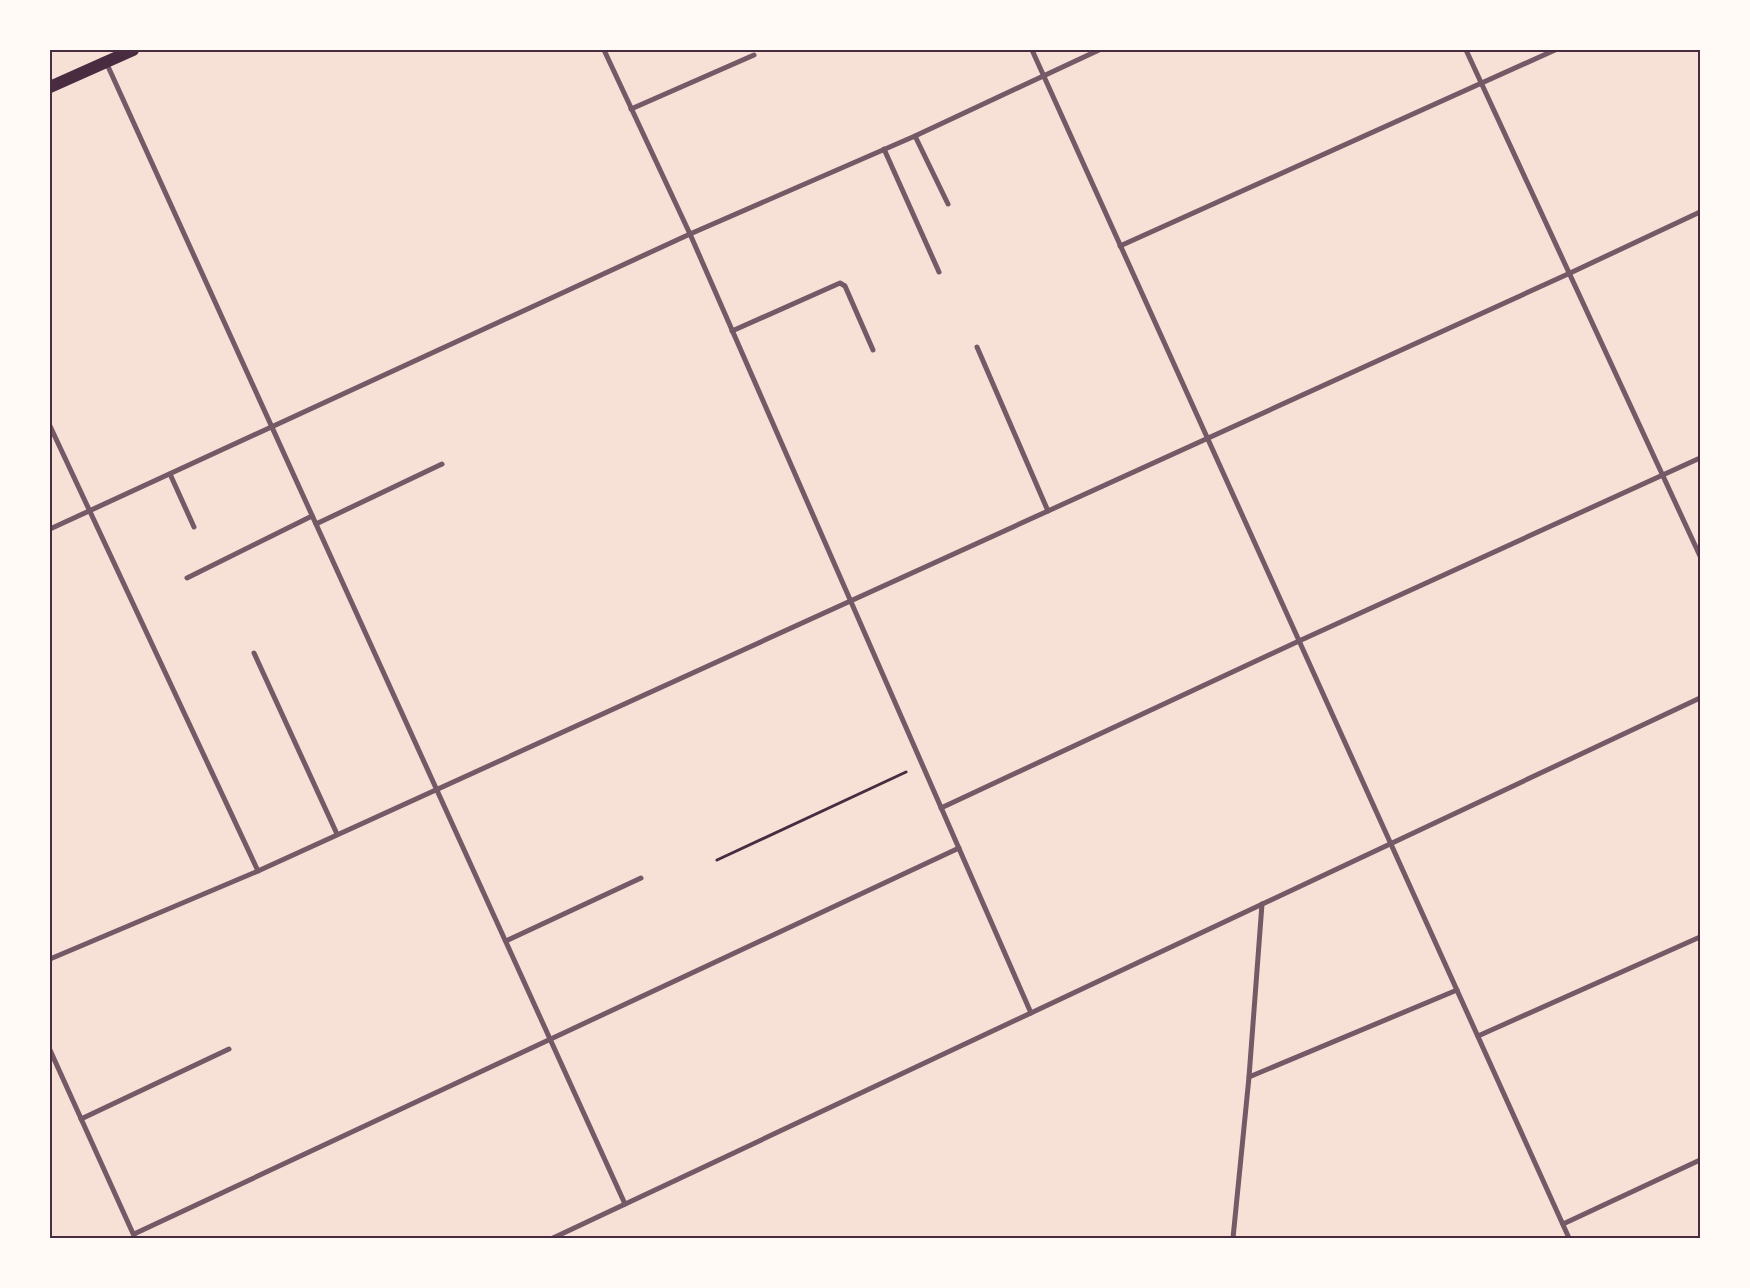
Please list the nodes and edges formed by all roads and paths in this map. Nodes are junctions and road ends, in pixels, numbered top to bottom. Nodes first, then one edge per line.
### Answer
1 (133, 50) edge
2 (604, 50) edge
3 (1032, 50) edge
4 (1099, 50) edge
5 (1466, 50) edge
6 (1555, 50) edge
7 (754, 55) dead end
8 (106, 62) junction
9 (1043, 75) junction
10 (1482, 83) junction
11 (50, 87) edge
12 (631, 109) junction
13 (914, 136) junction
14 (884, 149) junction
15 (948, 204) dead end
16 (1700, 212) edge
17 (690, 234) junction
18 (1120, 246) junction
19 (940, 272) dead end
20 (1568, 274) junction
21 (732, 331) junction
22 (977, 347) dead end
23 (873, 350) dead end
24 (50, 426) edge
25 (272, 426) junction
26 (1207, 437) junction
27 (1700, 458) edge
28 (442, 464) dead end
29 (170, 474) junction
30 (1662, 475) junction
31 (1048, 511) junction
32 (90, 512) junction
33 (312, 516) junction
34 (316, 524) junction
35 (194, 527) dead end
36 (50, 529) edge
37 (1700, 556) edge
38 (187, 578) dead end
39 (850, 600) junction
40 (1299, 641) junction
41 (254, 653) dead end
42 (1700, 698) edge
43 (922, 765) junction
44 (437, 789) junction
45 (941, 808) junction
46 (337, 834) junction
47 (1391, 843) junction
48 (959, 848) junction
49 (717, 860) dead end
50 (258, 871) junction
51 (641, 878) dead end
52 (1262, 904) junction
53 (1700, 936) edge
54 (506, 941) junction
55 (50, 959) edge
56 (1457, 990) junction
57 (1031, 1013) junction
58 (1478, 1036) junction
59 (551, 1039) junction
60 (229, 1049) dead end
61 (50, 1050) edge
62 (1249, 1077) junction
63 (81, 1119) junction
64 (1700, 1160) edge
65 (626, 1204) junction
66 (1563, 1224) junction
67 (135, 1236) edge
68 (553, 1238) edge
69 (1233, 1238) edge
70 (1569, 1238) edge

1 - 8 main road
2 - 12 street
3 - 9 street
4 - 9 street
5 - 10 street
6 - 10 street
7 - 12 street
8 - 11 main road
8 - 25 street
9 - 13 street
9 - 18 street
10 - 18 street
10 - 20 street
12 - 17 street
13 - 14 street
13 - 15 street
14 - 17 street
14 - 19 street
16 - 20 street
17 - 21 street
17 - 25 street
18 - 26 street
20 - 26 street
20 - 30 street
21 - 23 street
21 - 39 street
22 - 31 street
24 - 32 street
25 - 29 street
25 - 33 street
26 - 31 street
26 - 40 street
27 - 30 street
28 - 34 street
29 - 32 street
29 - 35 street
30 - 37 street
30 - 40 street
31 - 39 street
32 - 36 street
32 - 50 street
33 - 34 street
33 - 38 street
34 - 44 street
39 - 43 street
39 - 44 street
40 - 45 street
40 - 47 street
41 - 46 street
42 - 47 street
43 - 45 street
43 - 49 path
44 - 46 street
44 - 54 street
45 - 48 street
46 - 50 street
47 - 52 street
47 - 56 street
48 - 57 street
48 - 59 street
50 - 55 street
51 - 54 street
52 - 57 street
52 - 62 street
53 - 58 street
54 - 59 street
56 - 58 street
56 - 62 street
57 - 65 street
58 - 66 street
59 - 65 street
59 - 67 street
60 - 63 street
61 - 63 street
62 - 69 street
63 - 67 street
64 - 66 street
65 - 68 street
66 - 70 street

